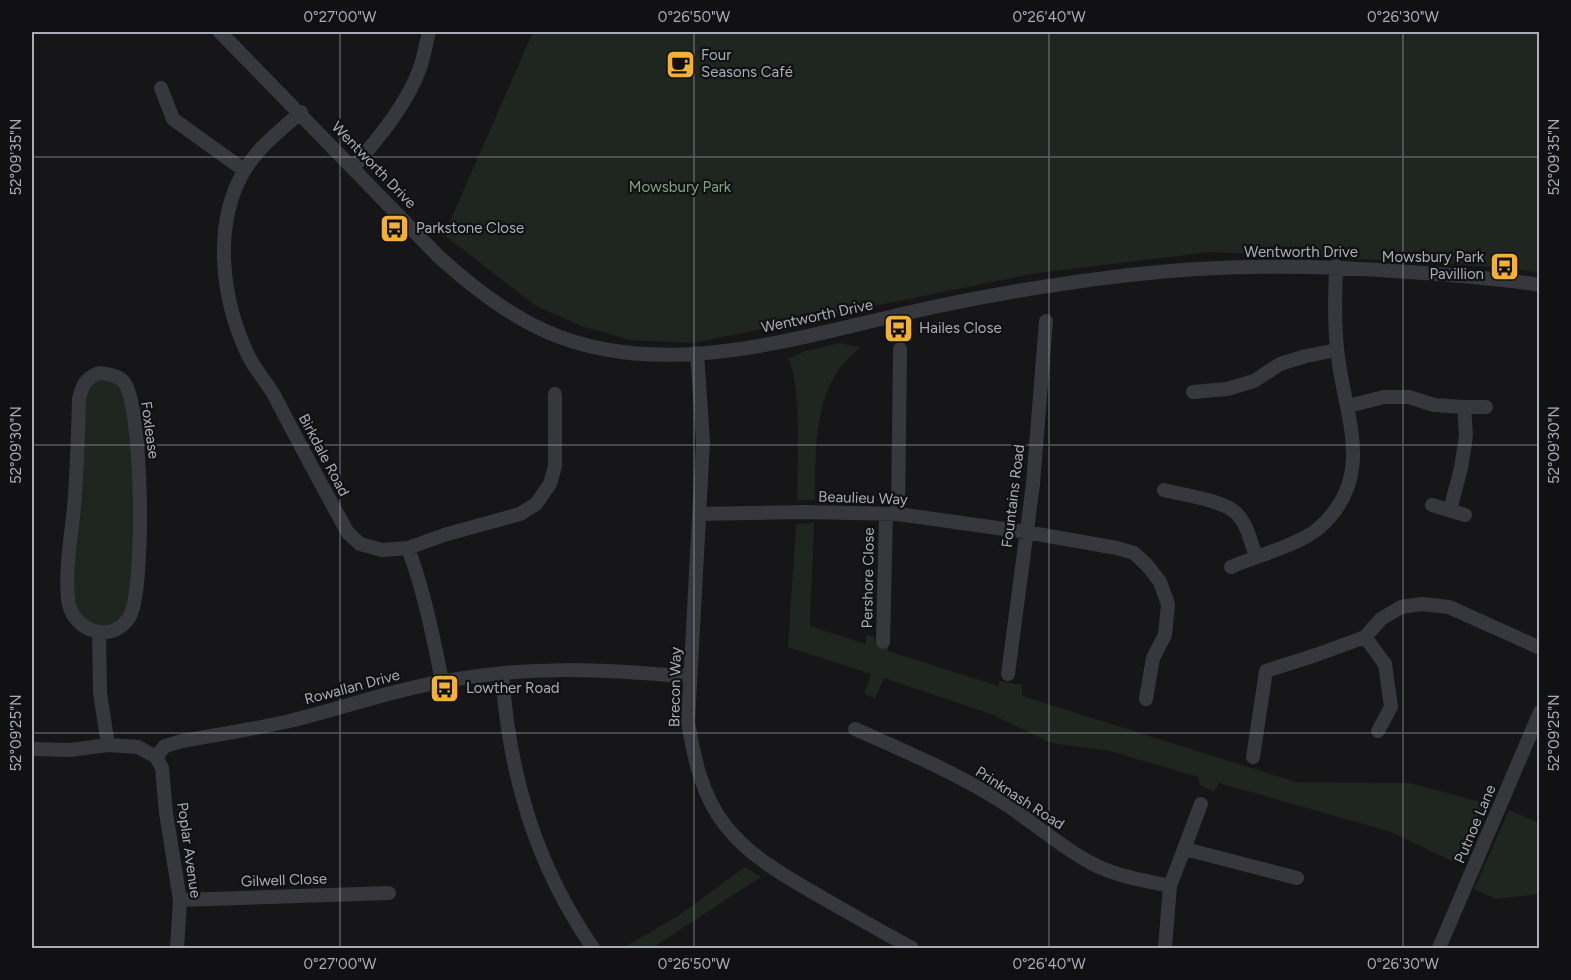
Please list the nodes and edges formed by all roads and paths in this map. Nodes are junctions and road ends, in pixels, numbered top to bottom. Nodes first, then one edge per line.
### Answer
1 (220, 32) edge
2 (429, 32) edge
3 (161, 88) dead end
4 (301, 112) junction
5 (353, 168) junction
6 (244, 170) junction
7 (1336, 266) junction
8 (1539, 285) edge
9 (1046, 321) dead end
10 (900, 349) dead end
11 (1337, 350) junction
12 (697, 353) junction
13 (1193, 392) dead end
14 (555, 393) dead end
15 (1348, 406) junction
16 (1464, 407) junction
17 (1486, 407) dead end
18 (1164, 490) dead end
19 (1432, 505) dead end
20 (1450, 510) junction
21 (699, 514) junction
22 (892, 514) junction
23 (1465, 515) dead end
24 (1026, 531) junction
25 (408, 548) junction
26 (1256, 556) junction
27 (1231, 567) dead end
28 (99, 632) junction
29 (1365, 637) junction
30 (883, 642) dead end
31 (1539, 648) edge
32 (502, 673) junction
33 (1008, 674) dead end
34 (690, 677) junction
35 (442, 681) junction
36 (1146, 699) dead end
37 (1539, 712) edge
38 (855, 729) dead end
39 (1378, 731) dead end
40 (108, 745) junction
41 (32, 749) edge
42 (156, 757) junction
43 (1253, 757) dead end
44 (1201, 804) dead end
45 (1185, 849) junction
46 (1297, 878) dead end
47 (1170, 886) junction
48 (389, 892) dead end
49 (180, 900) junction
50 (177, 948) edge
51 (593, 948) edge
52 (912, 948) edge
53 (1165, 948) edge
54 (1439, 948) edge

1 - 4 street, Wentworth Drive
2 - 5 street
3 - 6 street
4 - 5 street, Wentworth Drive
4 - 6 street, Birkdale Road
5 - 12 street, Wentworth Drive
6 - 25 street, Birkdale Road
7 - 8 street, Wentworth Drive
7 - 11 street
7 - 12 street, Wentworth Drive
9 - 24 street, Fountains Road
10 - 22 street
11 - 13 street
11 - 15 street
12 - 21 street, Brecon Way
14 - 25 street, Birkdale Road
15 - 16 street
15 - 26 street
16 - 17 street
16 - 20 street
18 - 26 street
19 - 20 street
20 - 23 street
21 - 22 street, Beaulieu Way
21 - 34 street, Brecon Way
22 - 24 street, Beaulieu Way
22 - 30 street, Pershore Close
24 - 33 street, Fountains Road
24 - 36 street, Beaulieu Way
25 - 35 street
26 - 27 street
28 - 28 street, Foxlease
28 - 40 street
29 - 31 street
29 - 39 street
29 - 43 street
32 - 34 street, Rowallan Drive
32 - 35 street, Rowallan Drive
32 - 51 street
34 - 52 street, Brecon Way
35 - 42 street, Rowallan Drive
37 - 54 street, Putnoe Lane
38 - 47 street, Prinknash Road
40 - 41 street
40 - 42 street
42 - 49 street, Poplar Avenue
44 - 45 street
45 - 46 street
45 - 47 street
47 - 53 street
48 - 49 street, Gilwell Close
49 - 50 street, Poplar Avenue

